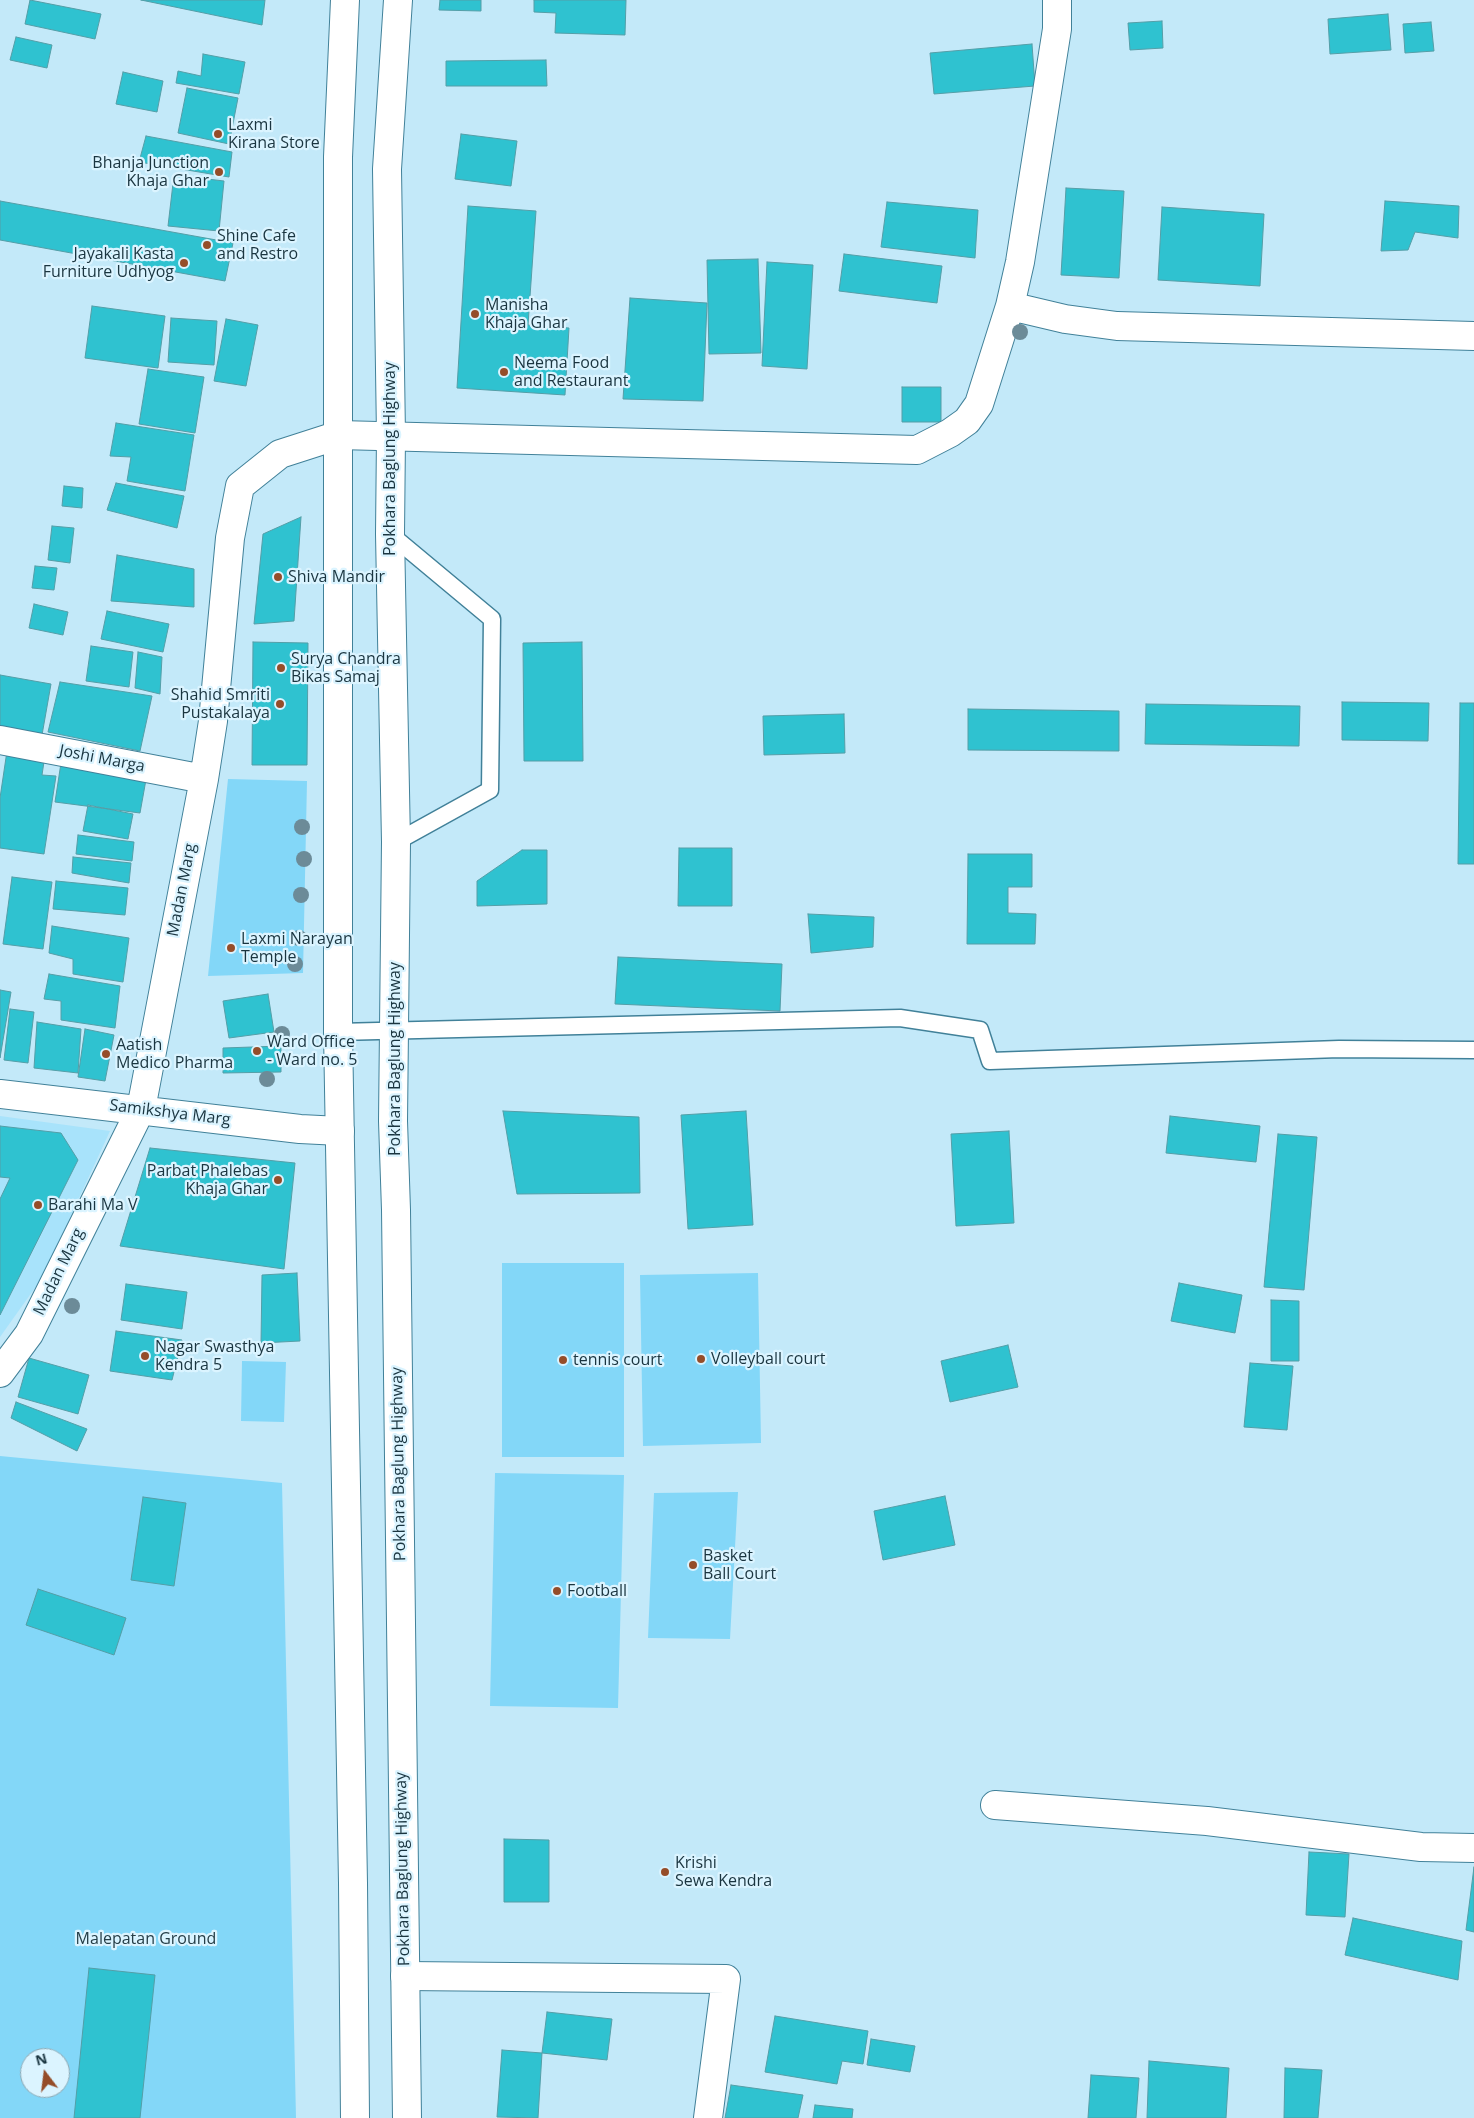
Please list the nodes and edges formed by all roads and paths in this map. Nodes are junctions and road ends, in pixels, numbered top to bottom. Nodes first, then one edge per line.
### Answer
1 (345, 0) edge
2 (398, 0) edge
3 (1057, 0) edge
4 (1010, 306) junction
5 (1474, 336) edge
6 (339, 435) junction
7 (391, 436) junction
8 (390, 534) junction
9 (0, 740) edge
10 (204, 779) junction
11 (396, 842) junction
12 (338, 1032) junction
13 (394, 1032) junction
14 (1474, 1050) edge
15 (0, 1094) edge
16 (141, 1109) junction
17 (340, 1131) junction
18 (0, 1373) edge
19 (995, 1805) dead end
20 (1474, 1848) edge
21 (405, 1976) junction
22 (355, 2118) edge
23 (407, 2118) edge
24 (708, 2118) edge

1 - 6 main road
2 - 7 main road, Pokhara Baglung Highway
3 - 4 main road, Madan Marg
4 - 5 main road
4 - 7 main road, Madan Marg
6 - 7 main road, Madan Marg
6 - 10 main road, Madan Marg
6 - 12 main road
7 - 8 main road, Pokhara Baglung Highway
8 - 11 main road, Pokhara Baglung Highway
8 - 11 lane
9 - 10 main road, Joshi Marga
10 - 16 main road, Madan Marg
11 - 13 main road, Pokhara Baglung Highway
12 - 13 lane
12 - 17 main road
13 - 14 lane
13 - 21 main road, Pokhara Baglung Highway
15 - 16 main road, Samikshya Marg
16 - 17 main road, Samikshya Marg
16 - 18 main road, Madan Marg
17 - 22 main road
19 - 20 main road
21 - 23 main road, Pokhara Baglung Highway
21 - 24 main road

